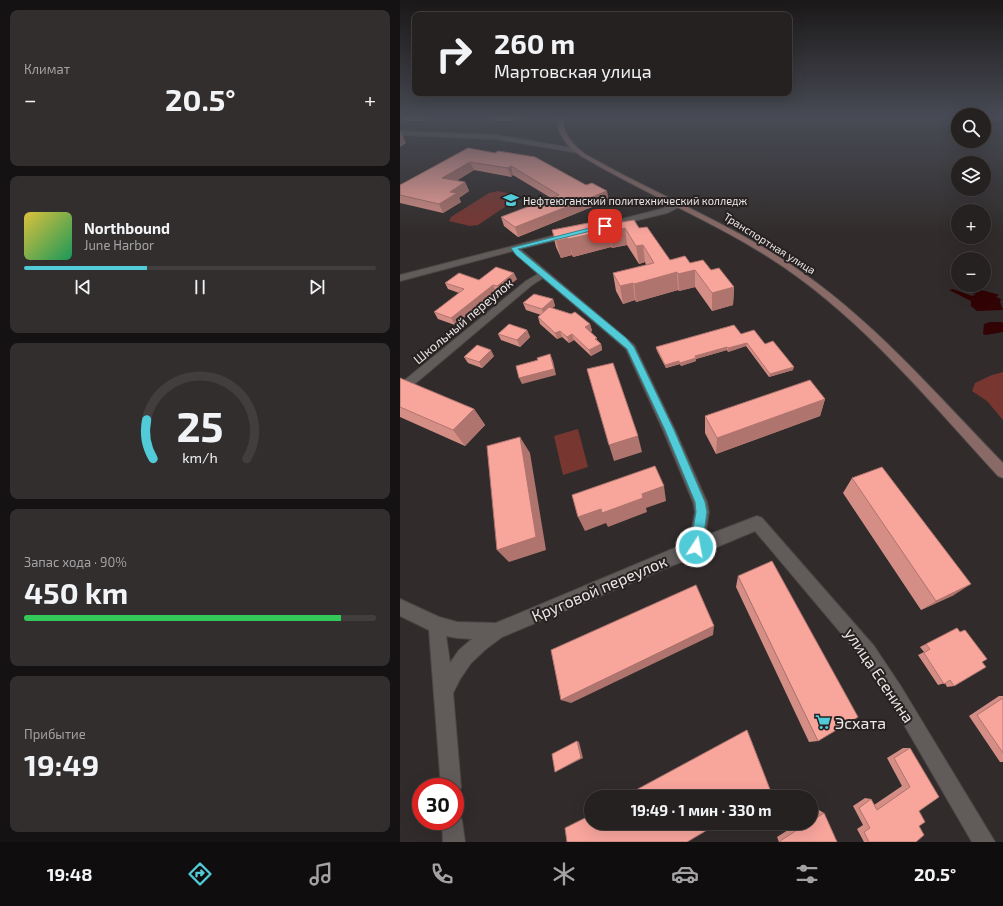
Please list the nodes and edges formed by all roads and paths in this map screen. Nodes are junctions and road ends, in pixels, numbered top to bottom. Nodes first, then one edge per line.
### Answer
1 (585, 156) edge
2 (679, 205) junction
3 (598, 228) edge
4 (575, 233) edge
5 (514, 248) junction
6 (544, 274) junction
7 (400, 278) edge
8 (400, 390) edge
9 (1003, 472) edge
10 (757, 523) joint
11 (696, 547) junction
12 (400, 607) edge
13 (437, 624) junction
14 (496, 631) junction
15 (444, 692) junction
16 (449, 778) edge
17 (453, 830) edge
18 (454, 842) edge
19 (984, 842) edge

1 - 2 street, Транспортная улица
2 - 3 street
2 - 9 street, Транспортная улица
4 - 5 street
5 - 6 street
5 - 7 street
6 - 8 street, Школьный переулок
6 - 11 street
10 - 11 street, Круговой переулок
10 - 19 street, улица Есенина
11 - 14 street, Круговой переулок
12 - 13 street, Круговой переулок
13 - 14 street, Круговой переулок
13 - 15 street
14 - 15 street
15 - 16 street
17 - 18 street

